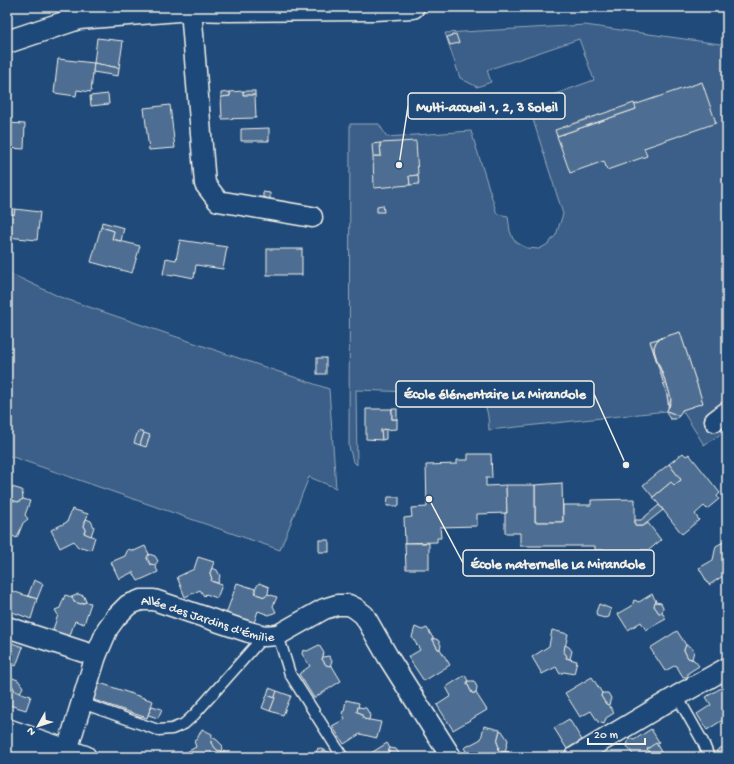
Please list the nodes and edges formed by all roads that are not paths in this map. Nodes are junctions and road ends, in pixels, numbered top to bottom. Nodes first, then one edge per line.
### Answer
1 (413, 7) edge
2 (196, 8) edge
3 (7, 42) edge
4 (312, 217) dead end
5 (7, 627) edge
6 (271, 636) junction
7 (96, 656) junction
8 (727, 668) edge
9 (677, 696) junction
10 (82, 703) junction
11 (7, 730) edge
12 (7, 749) edge
13 (64, 754) edge
14 (342, 756) dead end
15 (31, 757) edge
16 (451, 757) edge
17 (575, 757) edge
18 (709, 757) edge

1 - 2 street
2 - 3 street
2 - 4 street
5 - 7 street
6 - 7 street, Allée des Jardins d'Émilie
6 - 10 lane
6 - 14 lane
6 - 16 street, Allée des Jardins d'Émilie
7 - 10 street, Allée des Jardins d'Émilie
8 - 9 street
9 - 17 street
9 - 18 lane
10 - 13 street, Allée des Jardins d'Émilie
11 - 13 street
12 - 15 street

